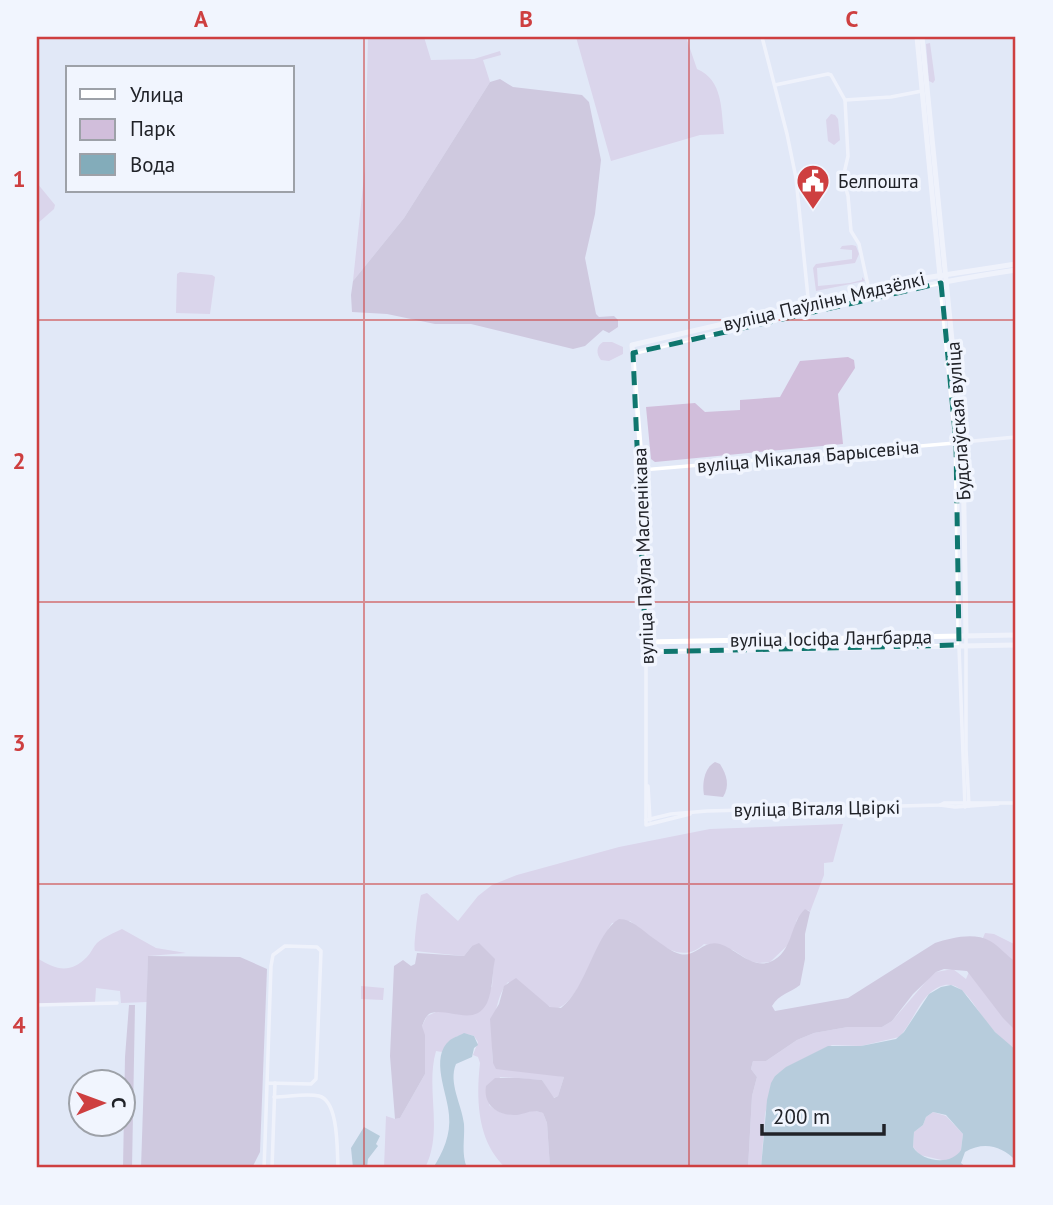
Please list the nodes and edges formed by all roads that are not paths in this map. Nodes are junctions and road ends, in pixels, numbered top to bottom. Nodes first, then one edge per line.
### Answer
1 (762, 37) edge
2 (920, 37) edge
3 (775, 85) junction
4 (922, 91) junction
5 (845, 100) junction
6 (1016, 264) edge
7 (1016, 270) edge
8 (943, 274) junction
9 (944, 282) junction
10 (870, 291) junction
11 (809, 308) junction
12 (632, 345) joint
13 (633, 353) junction
14 (1016, 437) edge
15 (959, 442) junction
16 (642, 470) junction
17 (1016, 635) edge
18 (962, 636) junction
19 (646, 642) junction
20 (962, 645) junction
21 (1016, 645) edge
22 (646, 652) junction
23 (1016, 803) edge
24 (967, 805) junction
25 (648, 822) joint
26 (117, 1003) dead end
27 (37, 1005) edge
28 (267, 1083) junction
29 (275, 1083) junction
30 (274, 1097) junction
31 (264, 1168) edge
32 (272, 1168) edge
33 (338, 1168) edge

1 - 3 street
2 - 4 street, Будслаўская вуліца
2 - 8 street, Будслаўская вуліца
3 - 5 street
3 - 11 street
4 - 5 street
4 - 8 street, Будслаўская вуліца
5 - 10 street
6 - 8 street, вуліца Паўліны Мядзёлкі
7 - 9 street, вуліца Паўліны Мядзёлкі
8 - 9 street, Будслаўская вуліца
8 - 10 street, вуліца Паўліны Мядзёлкі
9 - 11 street, вуліца Паўліны Мядзёлкі
9 - 15 street, Будслаўская вуліца
10 - 11 street, вуліца Паўліны Мядзёлкі
11 - 12 street, вуліца Паўліны Мядзёлкі
11 - 13 street, вуліца Паўліны Мядзёлкі
12 - 13 street, вуліца Паўла Масленікава
13 - 16 street, вуліца Паўла Масленікава
14 - 15 street, вуліца Мікалая Барысевіча
15 - 16 street, вуліца Мікалая Барысевіча
15 - 18 street, Будслаўская вуліца
16 - 19 street, вуліца Паўла Масленікава
17 - 18 street, вуліца Іосіфа Лангбарда
18 - 19 street, вуліца Іосіфа Лангбарда
18 - 20 street, Будслаўская вуліца
19 - 22 street, вуліца Паўла Масленікава
20 - 21 street, вуліца Іосіфа Лангбарда
20 - 22 street, вуліца Іосіфа Лангбарда
20 - 24 street, Будслаўская вуліца
22 - 25 street, вуліца Паўла Масленікава
23 - 24 street, вуліца Віталя Цвіркі
24 - 25 street, вуліца Віталя Цвіркі
26 - 27 street
28 - 29 street
28 - 29 street
28 - 31 street
29 - 30 street
30 - 32 street
30 - 33 street

